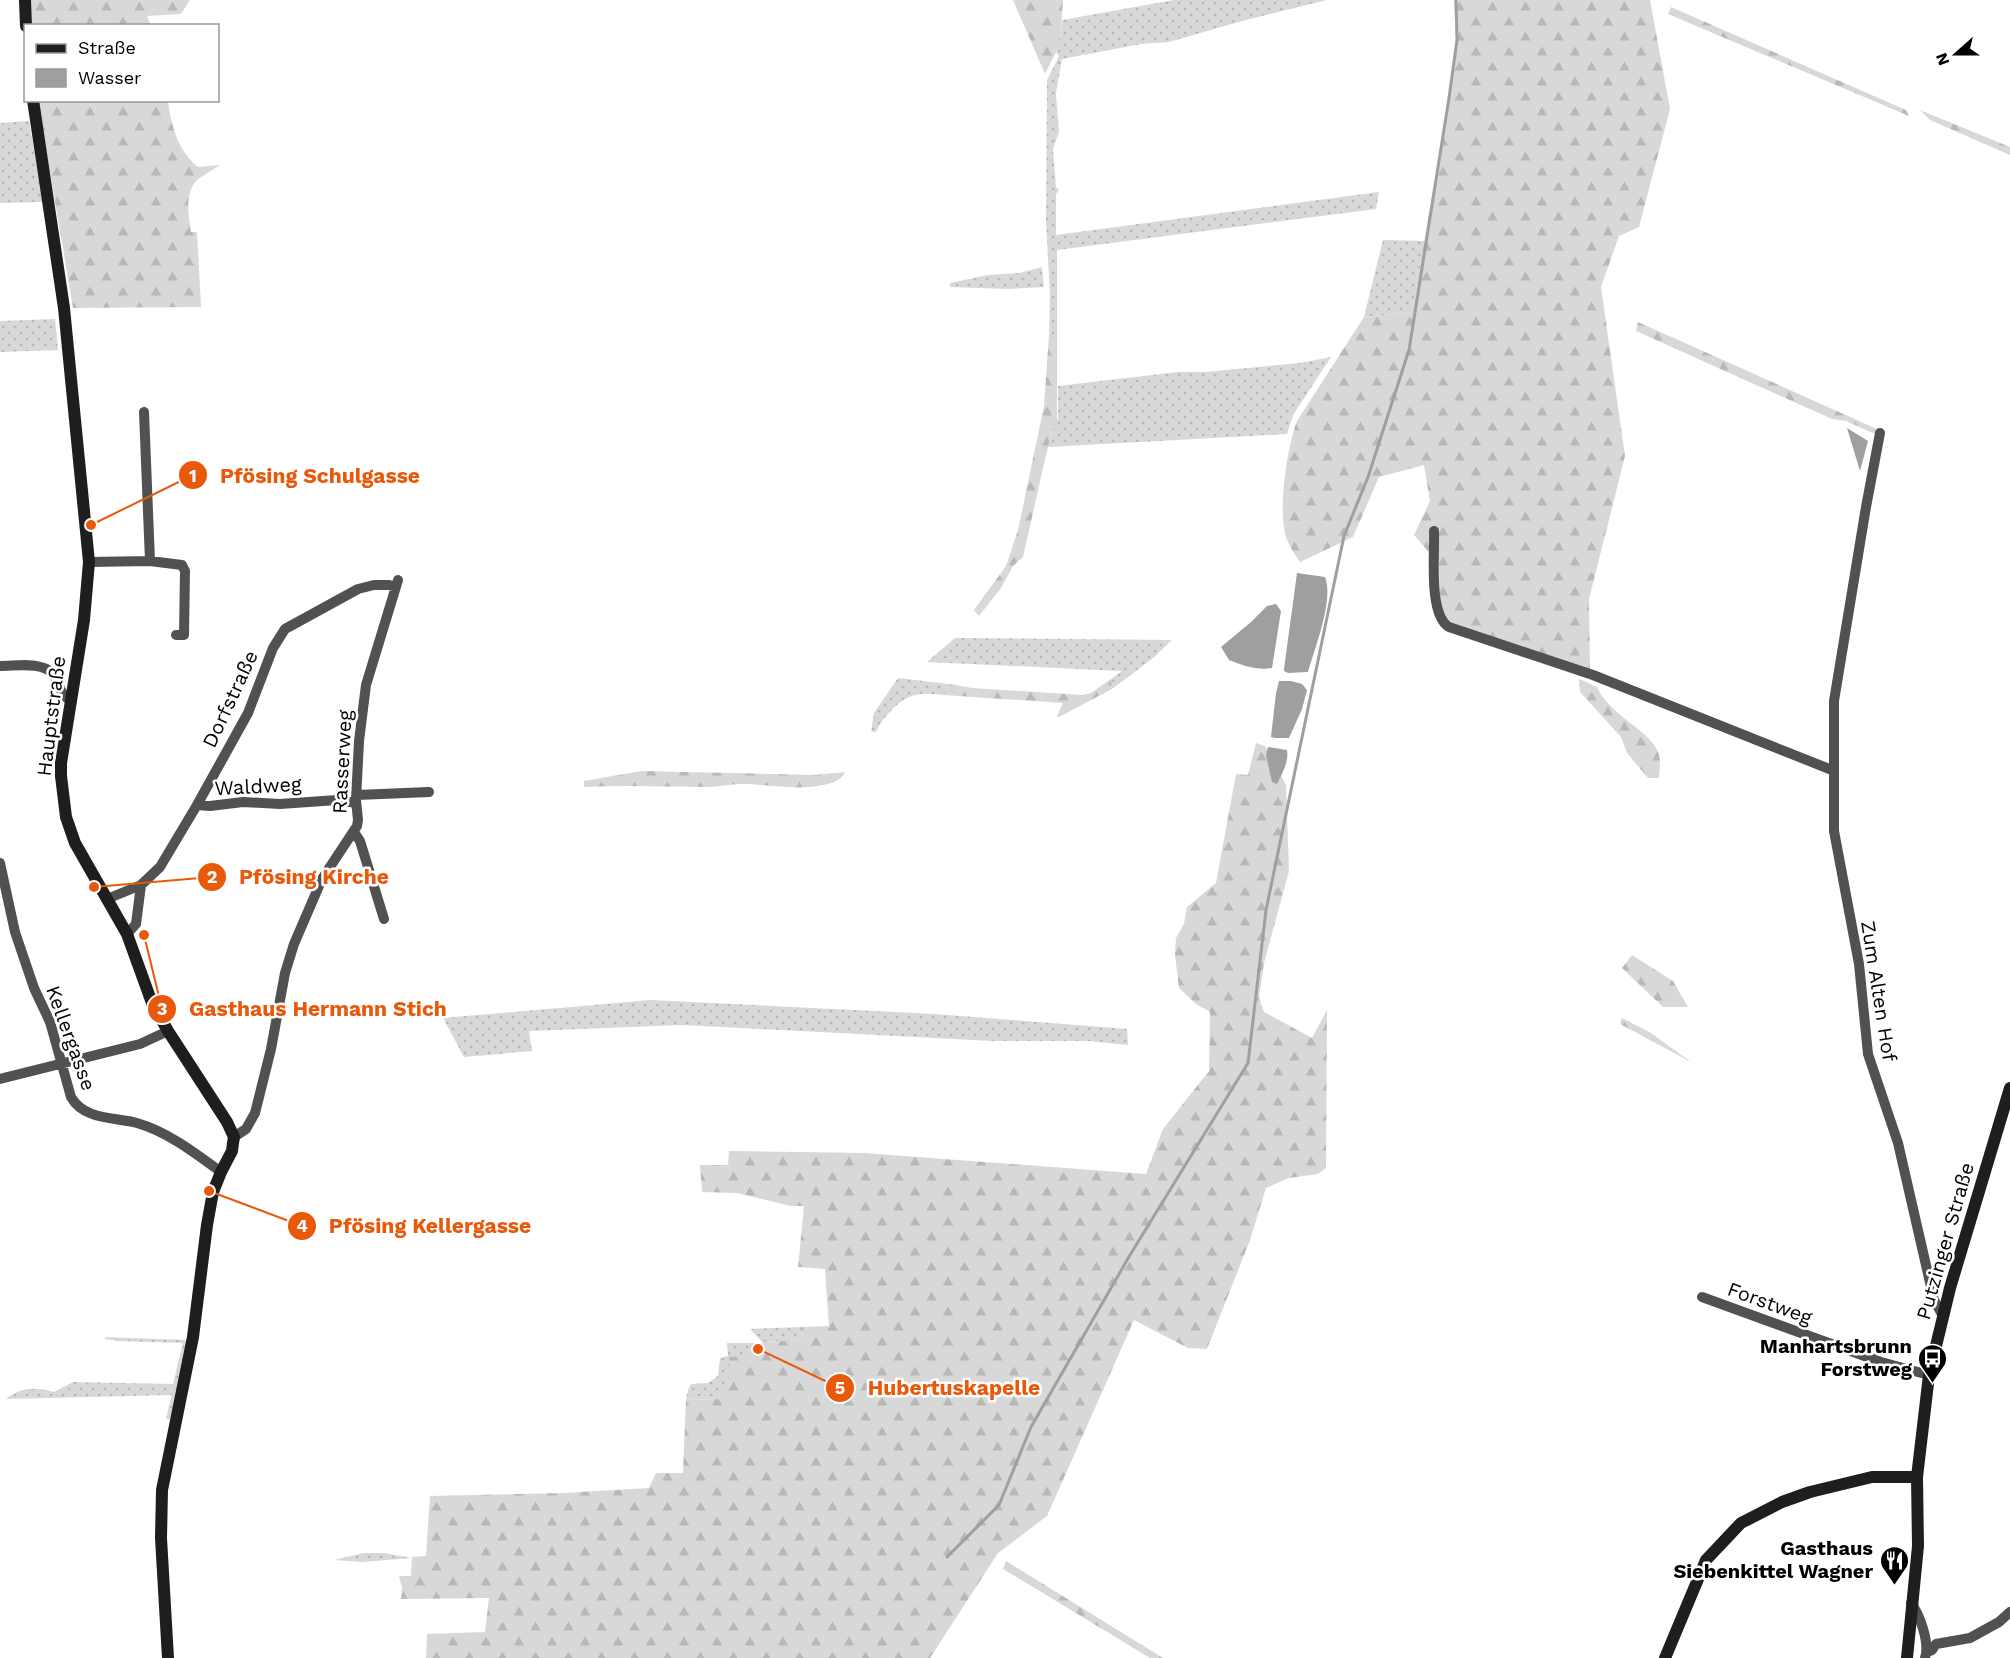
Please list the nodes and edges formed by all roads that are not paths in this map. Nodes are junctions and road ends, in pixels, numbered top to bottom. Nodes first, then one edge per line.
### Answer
1 (25, 0) edge
2 (26, 24) edge
3 (33, 102) edge
4 (144, 412) dead end
5 (1880, 433) dead end
6 (1434, 531) dead end
7 (150, 561) junction
8 (88, 562) junction
9 (397, 584) joint
10 (176, 635) dead end
11 (0, 666) edge
12 (71, 700) junction
13 (1832, 770) junction
14 (429, 792) dead end
15 (356, 799) junction
16 (197, 805) junction
17 (354, 832) junction
18 (0, 863) edge
19 (141, 885) junction
20 (107, 898) junction
21 (384, 919) dead end
22 (128, 934) junction
23 (168, 1031) junction
24 (63, 1064) junction
25 (0, 1079) edge
26 (2010, 1088) edge
27 (234, 1137) junction
28 (220, 1172) junction
29 (1702, 1297) dead end
30 (1943, 1316) junction
31 (1929, 1374) junction
32 (1917, 1477) junction
33 (1911, 1602) junction
34 (2010, 1612) edge
35 (1926, 1655) edge
36 (168, 1658) edge
37 (1665, 1658) edge
38 (1907, 1658) edge

1 - 2 street
3 - 8 street, Hauptstraße
4 - 7 street
5 - 13 street, Zum Alten Hof
6 - 13 street
7 - 8 street
7 - 10 street
8 - 12 street, Hauptstraße
9 - 15 street, Rasserweg
9 - 16 street, Dorfstraße
11 - 12 street
12 - 20 street, Hauptstraße
13 - 30 street, Zum Alten Hof
14 - 15 street, Waldweg
15 - 16 street, Waldweg
15 - 17 street, Rasserweg
16 - 19 street, Dorfstraße
17 - 21 street
17 - 27 street, Rasserweg
18 - 24 street, Kellergasse
19 - 20 street, Dorfstraße
19 - 22 street
20 - 22 street, Hauptstraße
22 - 23 street, Hauptstraße
23 - 24 street
23 - 27 street, Hauptstraße
24 - 25 street
24 - 28 street, Kellergasse
26 - 30 street, Putzinger Straße
27 - 28 street
28 - 36 street
29 - 31 street, Forstweg
30 - 31 street, Putzinger Straße
31 - 32 street, Putzinger Straße
32 - 33 street
32 - 37 street
33 - 35 street
33 - 38 street
34 - 35 street

